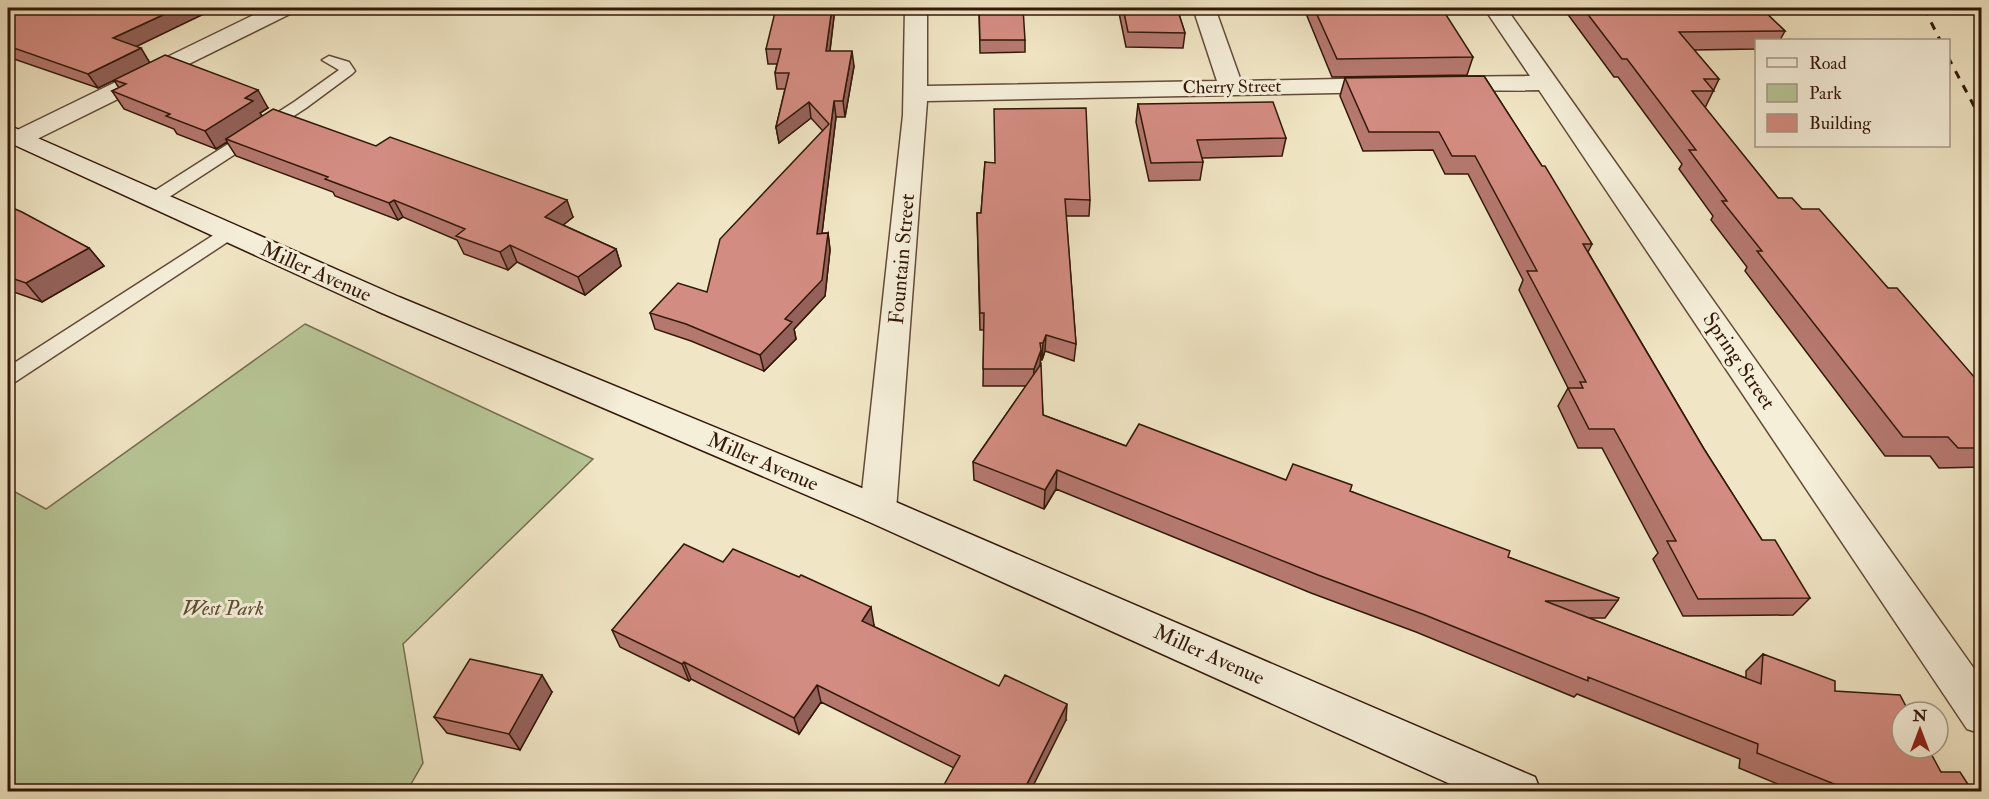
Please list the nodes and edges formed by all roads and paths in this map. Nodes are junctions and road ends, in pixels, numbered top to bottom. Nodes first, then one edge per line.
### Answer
1 (284, 8) edge
2 (916, 8) edge
3 (1204, 8) edge
4 (1495, 8) edge
5 (329, 60) dead end
6 (1548, 83) junction
7 (1231, 87) junction
8 (916, 94) junction
9 (12, 138) edge
10 (154, 199) junction
11 (229, 232) junction
12 (8, 377) edge
13 (878, 510) junction
14 (1982, 715) edge
15 (1519, 792) edge

1 - 9 street
2 - 8 street, Fountain Street
3 - 7 street
4 - 6 street, Spring Street
5 - 10 lane
6 - 7 street, Cherry Street
6 - 14 street, Spring Street
7 - 8 street, Cherry Street
8 - 13 street, Fountain Street
9 - 10 street, Miller Avenue
10 - 11 street, Miller Avenue
11 - 12 lane
11 - 13 street, Miller Avenue
13 - 15 street, Miller Avenue

